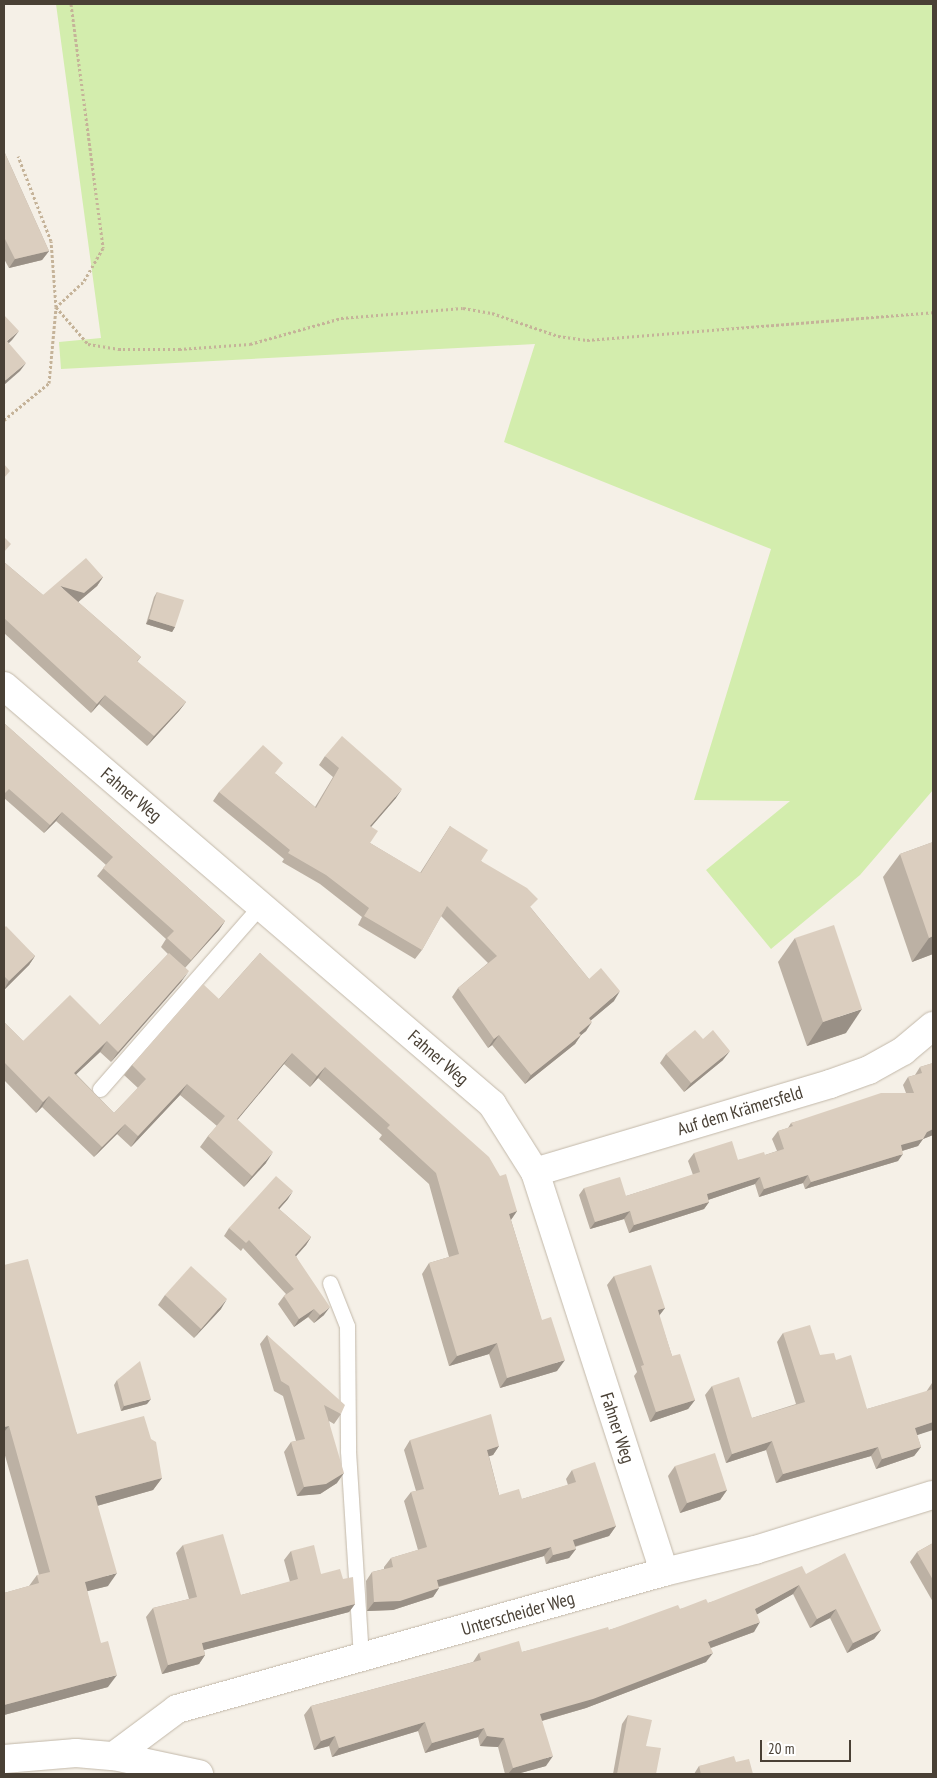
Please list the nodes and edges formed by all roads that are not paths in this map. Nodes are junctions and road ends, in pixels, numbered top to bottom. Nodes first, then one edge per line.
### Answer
1 (4, 686) edge
2 (261, 906) junction
3 (933, 1026) edge
4 (100, 1089) dead end
5 (535, 1172) junction
6 (330, 1283) dead end
7 (933, 1495) edge
8 (664, 1572) junction
9 (362, 1659) junction
10 (114, 1756) junction
11 (4, 1759) edge
12 (199, 1774) edge

1 - 2 street, Fahner Weg
2 - 4 lane
2 - 5 street, Fahner Weg
3 - 5 street, Auf dem Krämersfeld
5 - 8 street, Fahner Weg
6 - 9 lane
7 - 8 street, Unterscheider Weg
8 - 9 street, Unterscheider Weg
9 - 10 street, Unterscheider Weg
10 - 11 street
10 - 12 street

